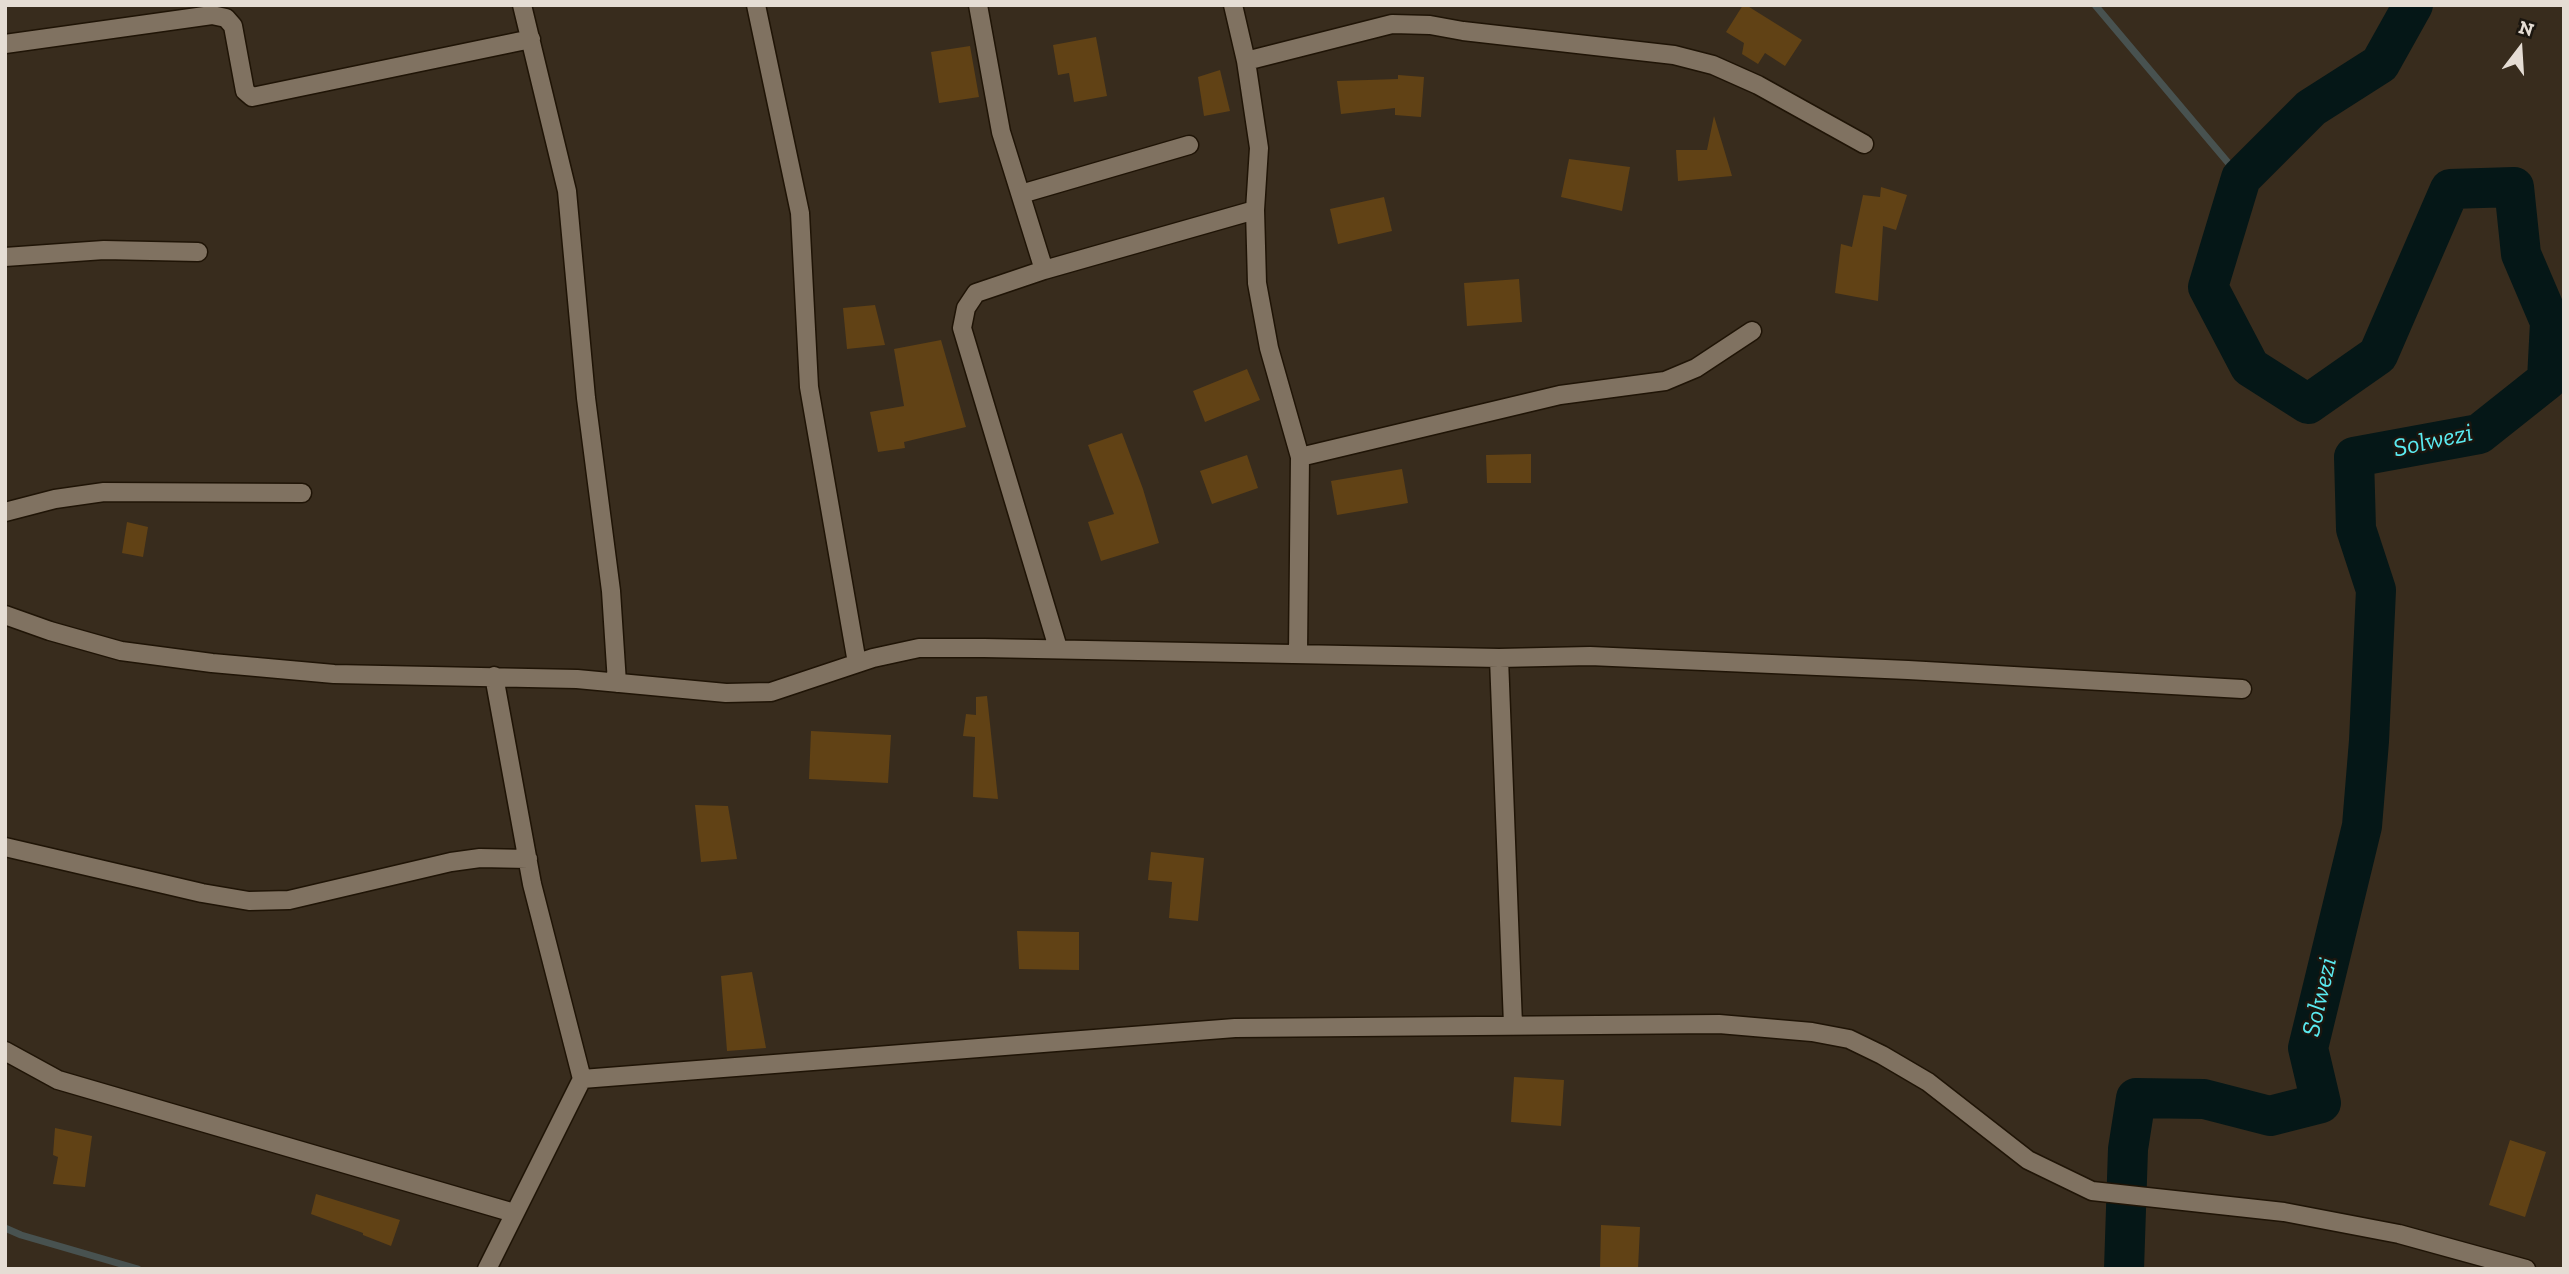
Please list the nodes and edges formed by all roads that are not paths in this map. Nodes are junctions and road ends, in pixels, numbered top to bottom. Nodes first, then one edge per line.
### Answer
1 (522, 5) edge
2 (756, 5) edge
3 (978, 5) edge
4 (1233, 5) edge
5 (531, 39) junction
6 (5, 44) edge
7 (1246, 61) junction
8 (1864, 144) dead end
9 (1189, 145) dead end
10 (1021, 194) junction
11 (1255, 210) junction
12 (198, 251) dead end
13 (5, 257) edge
14 (1044, 270) junction
15 (1752, 331) dead end
16 (1300, 457) junction
17 (302, 493) dead end
18 (5, 512) edge
19 (5, 615) edge
20 (1058, 649) junction
21 (1298, 653) junction
22 (1499, 658) junction
23 (857, 663) junction
24 (494, 676) junction
25 (617, 683) junction
26 (2242, 689) dead end
27 (5, 847) edge
28 (528, 859) junction
29 (1513, 1025) junction
30 (5, 1051) edge
31 (582, 1079) junction
32 (514, 1213) junction
33 (487, 1269) edge
34 (2526, 1269) edge

1 - 5 street
2 - 23 street
3 - 10 street
4 - 7 street
5 - 6 street
5 - 25 street
7 - 8 street
7 - 11 street
9 - 10 street
10 - 14 street
11 - 14 street
11 - 16 street
12 - 13 street
14 - 20 street
15 - 16 street
16 - 21 street
17 - 18 street
19 - 24 street
20 - 21 street
20 - 23 street
21 - 22 street
22 - 26 street
22 - 29 street
23 - 25 street
24 - 25 street
24 - 28 street
27 - 28 street
28 - 31 street
29 - 31 street
29 - 34 street
30 - 32 street
31 - 32 street
32 - 33 street

